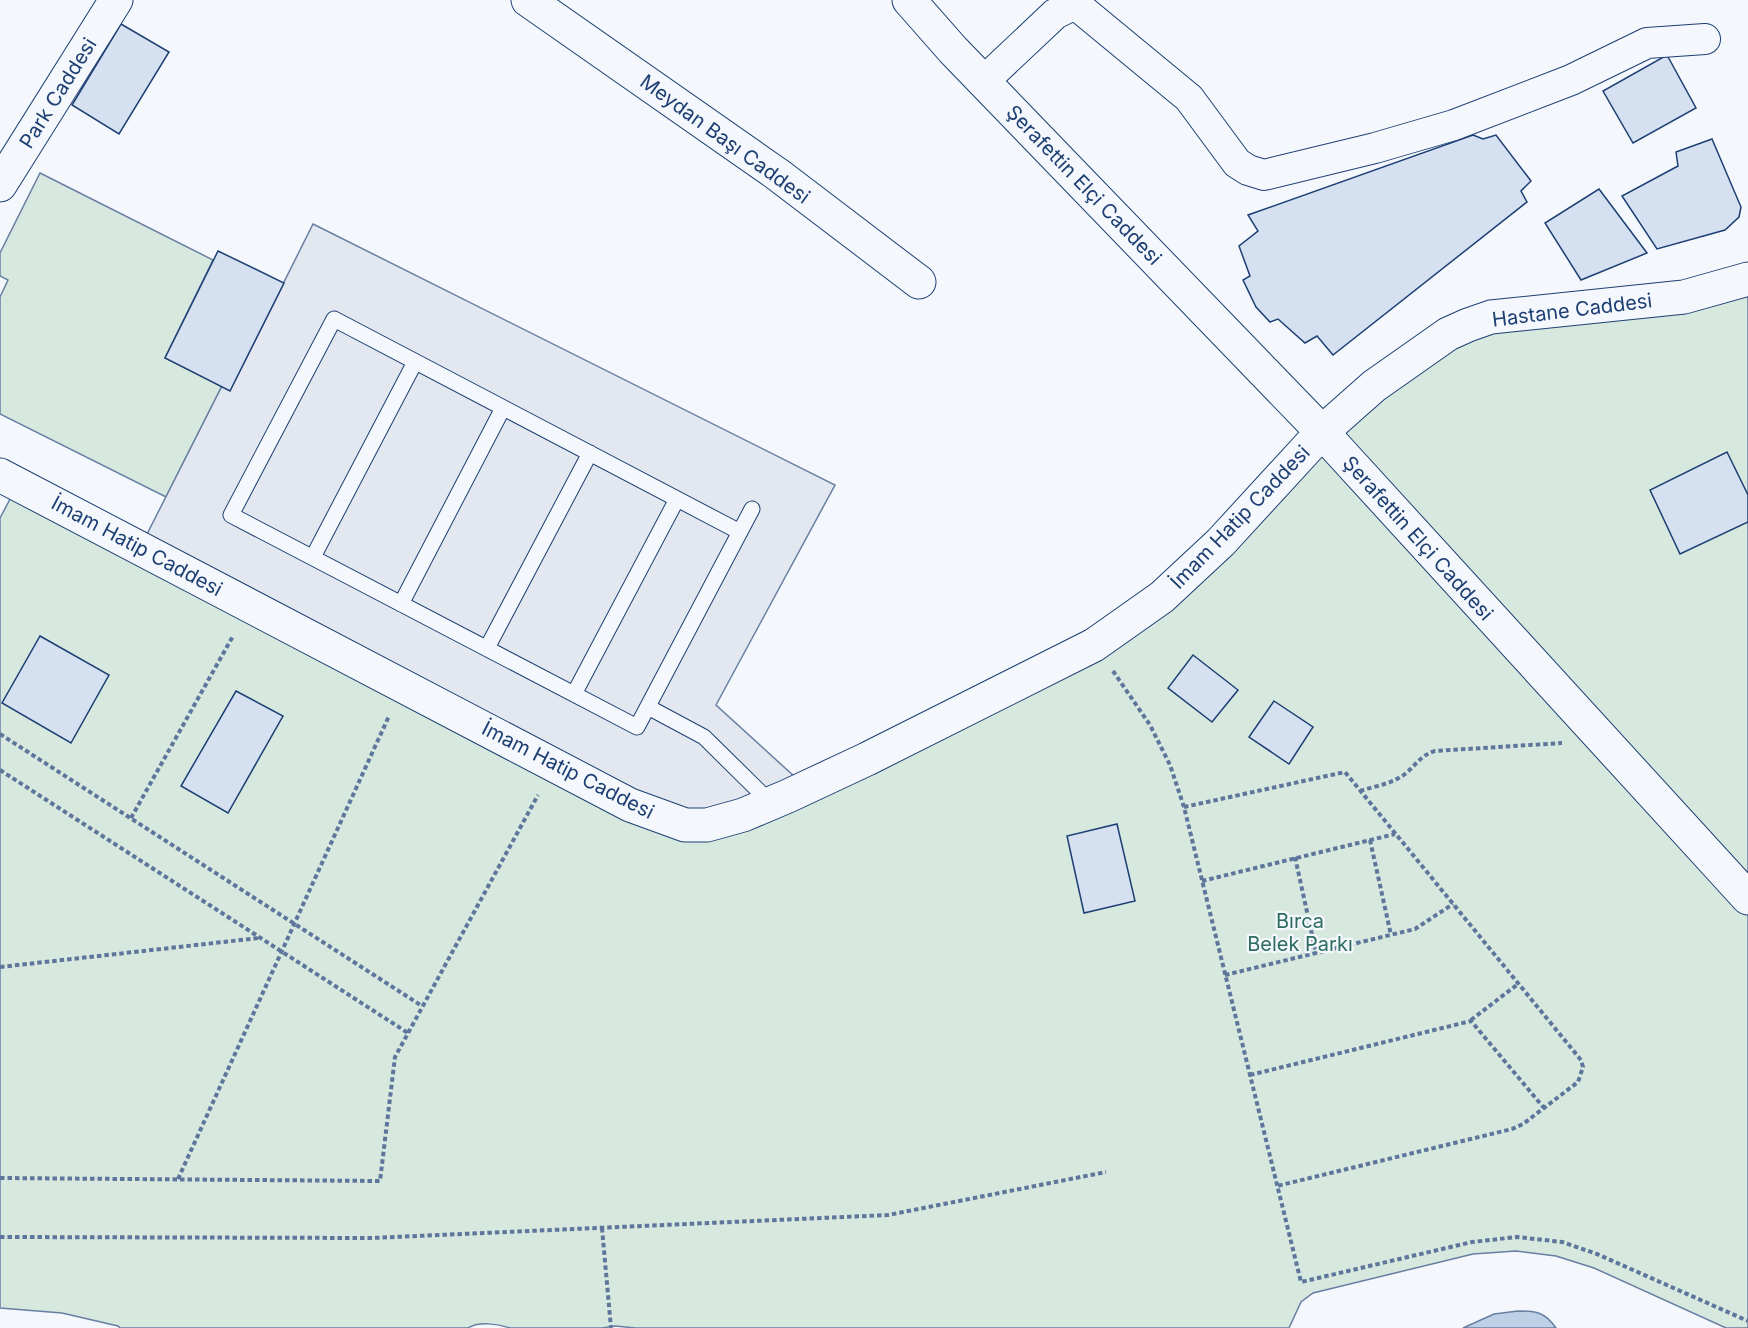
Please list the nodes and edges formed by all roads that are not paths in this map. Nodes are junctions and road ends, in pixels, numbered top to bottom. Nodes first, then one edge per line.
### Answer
1 (116, 0) edge
2 (528, 0) edge
3 (909, 0) edge
4 (1705, 39) dead end
5 (984, 81) junction
6 (4, 170) edge
7 (1748, 279) edge
8 (919, 282) dead end
9 (416, 362) junction
10 (503, 408) junction
11 (1322, 432) junction
12 (590, 453) junction
13 (0, 475) edge
14 (677, 499) junction
15 (752, 509) dead end
16 (740, 532) junction
17 (313, 557) junction
18 (401, 604) junction
19 (487, 648) junction
20 (574, 694) junction
21 (648, 707) junction
22 (771, 803) junction
23 (1748, 898) edge

1 - 6 street, Park Caddesi
2 - 8 street, Meydan Başı Caddesi
3 - 5 street, Şerafettin Elçi Caddesi
4 - 5 street
5 - 11 street, Şerafettin Elçi Caddesi
7 - 11 street, Hastane Caddesi
9 - 10 lane
9 - 17 lane
9 - 17 lane
10 - 12 lane
10 - 18 lane
11 - 22 street, İmam Hatip Caddesi
11 - 23 street, Şerafettin Elçi Caddesi
12 - 14 lane
12 - 19 lane
13 - 22 street, İmam Hatip Caddesi
14 - 16 lane
14 - 20 lane
15 - 16 lane
16 - 21 lane
17 - 18 lane
18 - 19 lane
19 - 20 lane
20 - 21 lane
21 - 22 lane

